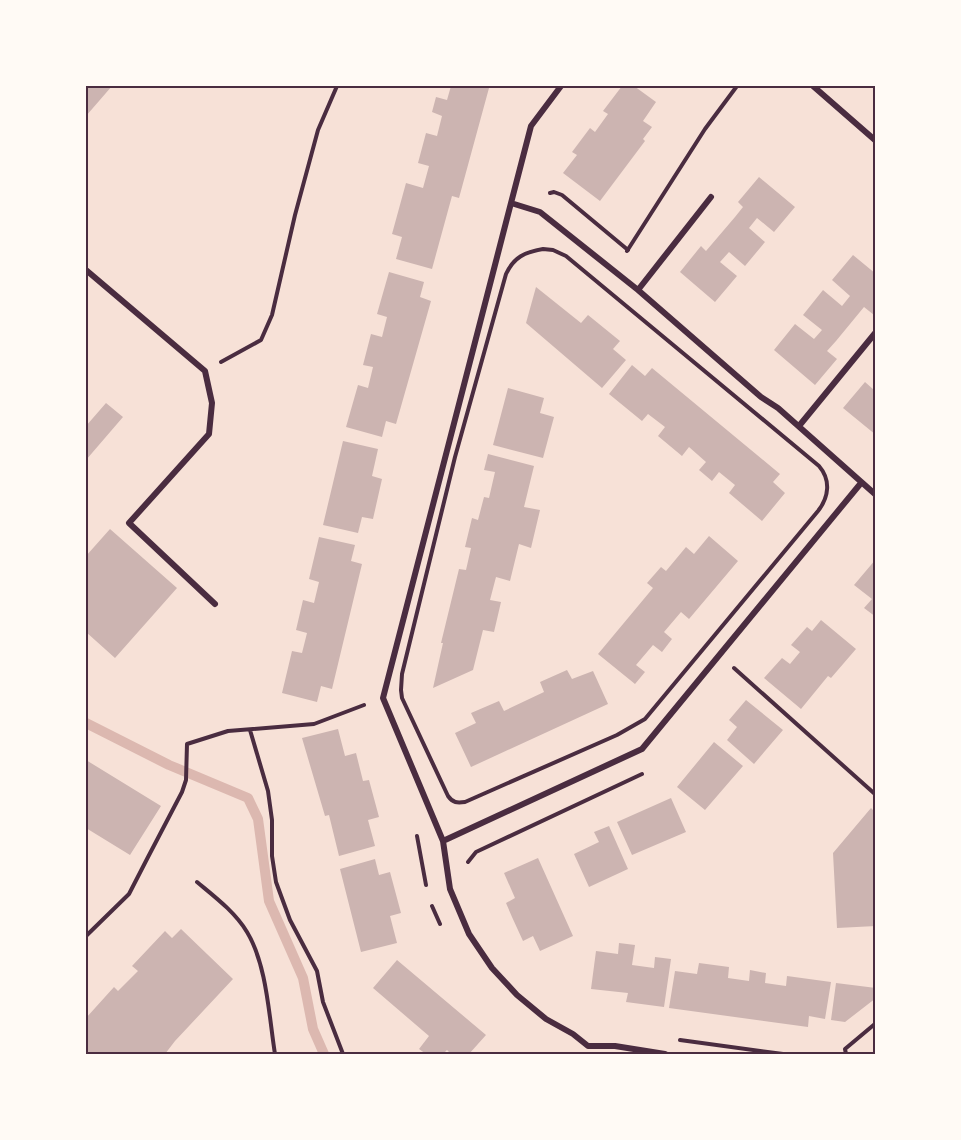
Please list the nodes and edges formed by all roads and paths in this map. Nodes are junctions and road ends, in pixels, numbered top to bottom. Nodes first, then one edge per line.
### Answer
1 (337, 86) edge
2 (561, 86) edge
3 (737, 86) edge
4 (813, 86) edge
5 (876, 141) edge
6 (543, 193) dead end
7 (711, 197) dead end
8 (511, 202) junction
9 (628, 250) junction
10 (86, 270) edge
11 (615, 273) junction
12 (638, 290) junction
13 (876, 332) edge
14 (205, 371) junction
15 (799, 426) junction
16 (819, 466) joint
17 (861, 483) junction
18 (876, 495) edge
19 (215, 604) dead end
20 (741, 658) dead end
21 (733, 668) junction
22 (726, 676) dead end
23 (383, 698) junction
24 (250, 730) junction
25 (647, 772) dead end
26 (876, 795) edge
27 (416, 833) dead end
28 (443, 841) junction
29 (466, 866) dead end
30 (197, 882) dead end
31 (427, 888) dead end
32 (430, 897) dead end
33 (441, 926) dead end
34 (86, 936) edge
35 (876, 1023) edge
36 (672, 1039) dead end
37 (275, 1054) edge
38 (343, 1054) edge
39 (665, 1054) edge
40 (783, 1054) edge
41 (846, 1054) edge

1 - 14 path
2 - 8 street
3 - 9 path
4 - 5 street
6 - 9 path
7 - 12 street
8 - 11 street
8 - 23 street
9 - 11 path
10 - 14 street
11 - 12 street
12 - 15 street
13 - 15 street
14 - 19 street
15 - 17 street
16 - 16 path
17 - 18 street
17 - 28 street
20 - 21 path
21 - 22 path
21 - 26 path
23 - 24 path
23 - 28 street
24 - 34 path
24 - 38 path
25 - 29 path
27 - 31 path
28 - 39 street
30 - 37 path
32 - 33 path
35 - 41 path
36 - 40 path

